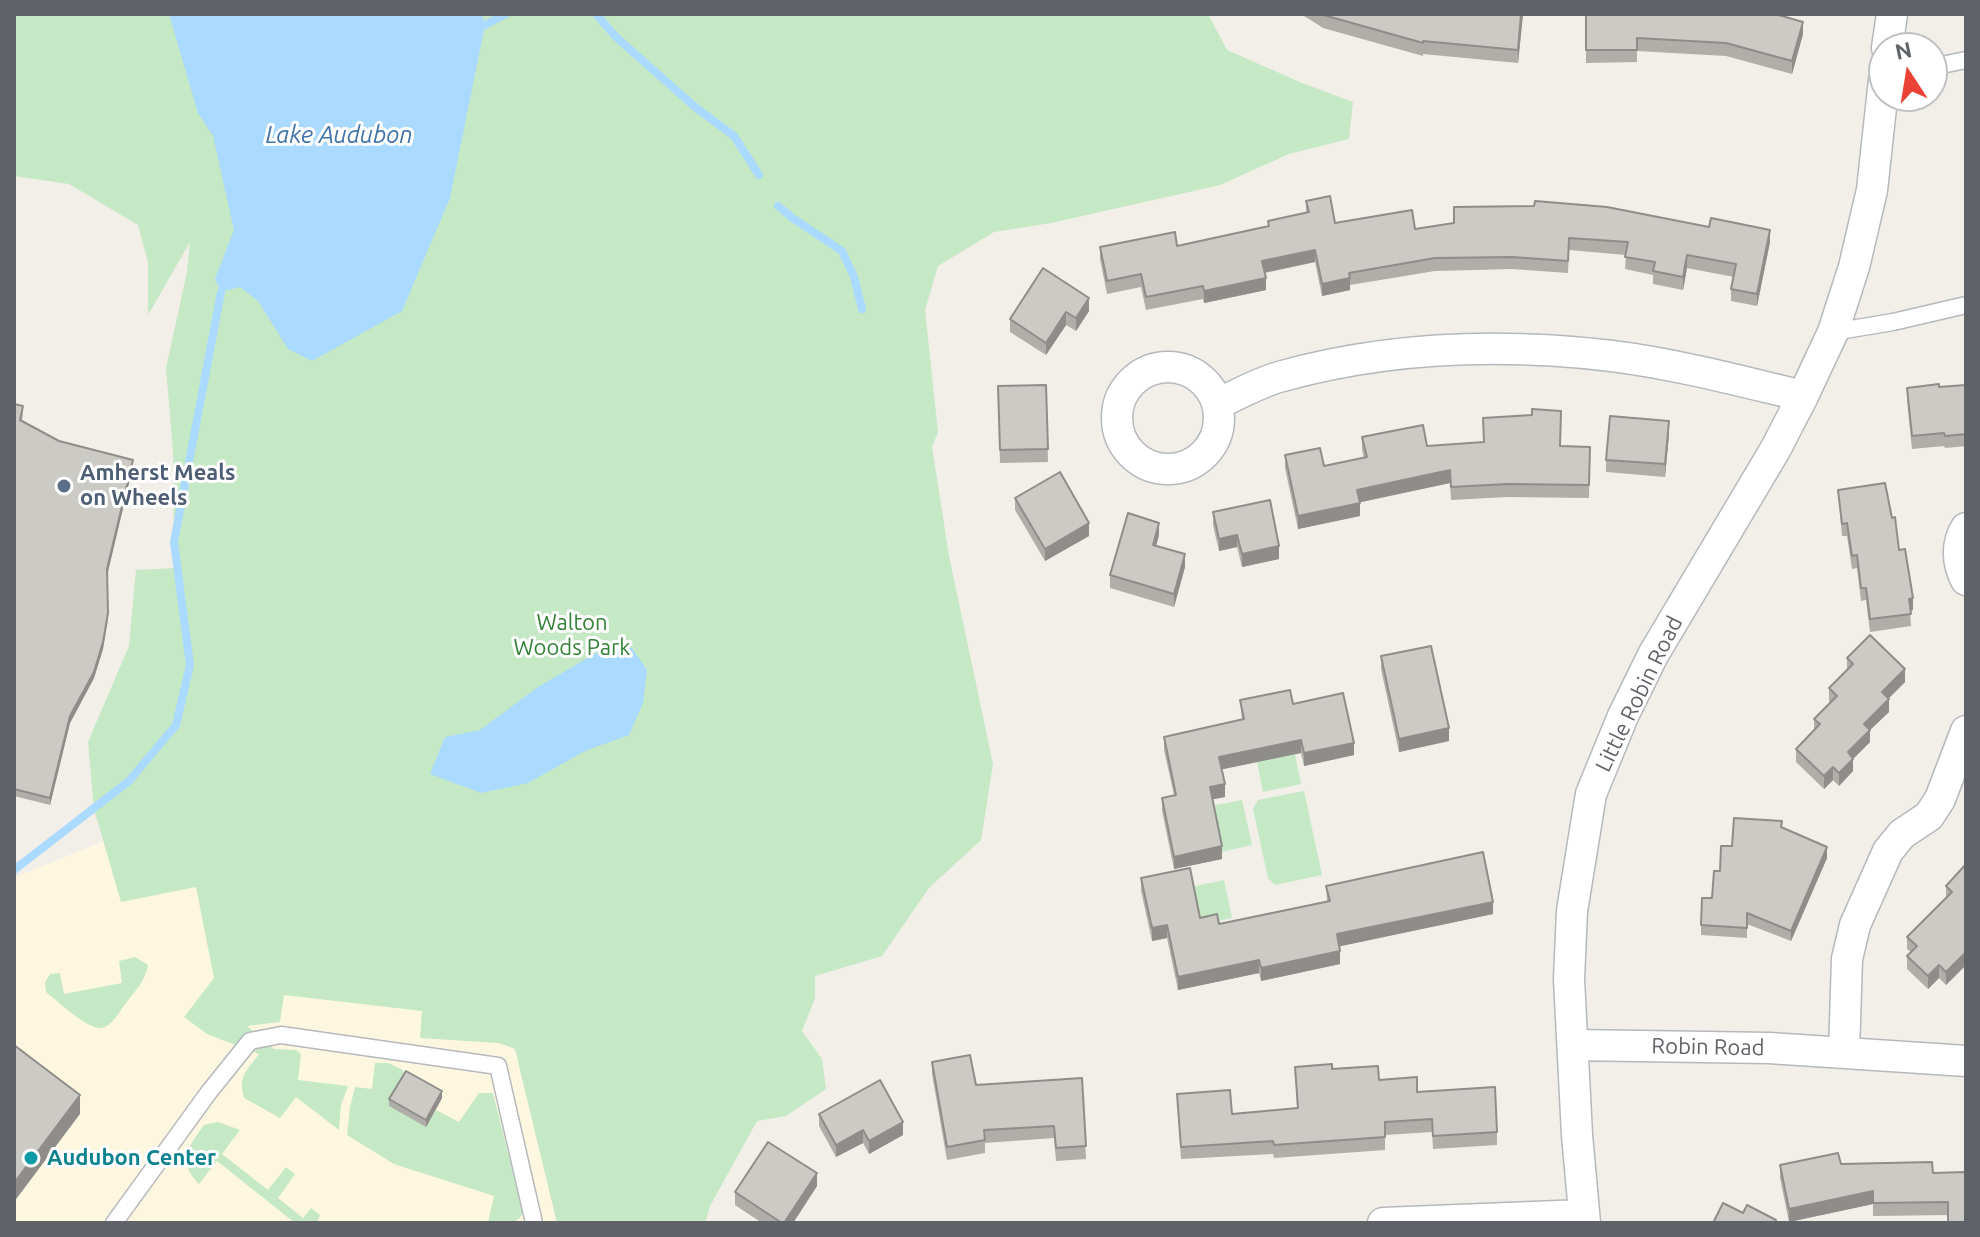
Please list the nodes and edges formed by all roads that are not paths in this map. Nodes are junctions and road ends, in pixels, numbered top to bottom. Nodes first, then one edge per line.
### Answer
1 (1881, 112) edge
2 (1966, 305) edge
3 (1833, 332) junction
4 (1803, 396) junction
5 (1217, 404) dead end
6 (1966, 528) edge
7 (1966, 580) edge
8 (1966, 731) edge
9 (1573, 1045) junction
10 (1844, 1052) junction
11 (1966, 1061) edge
12 (1584, 1219) edge
13 (114, 1223) edge
14 (534, 1223) edge
15 (1383, 1223) edge

1 - 3 street, Little Robin Road
2 - 3 lane
3 - 4 street, Little Robin Road
4 - 5 street
4 - 9 street, Little Robin Road
6 - 7 street
8 - 10 street
9 - 10 street, Robin Road
9 - 12 street, Little Robin Road
10 - 11 street, Robin Road
12 - 15 street, Little Robin Road
13 - 14 lane

